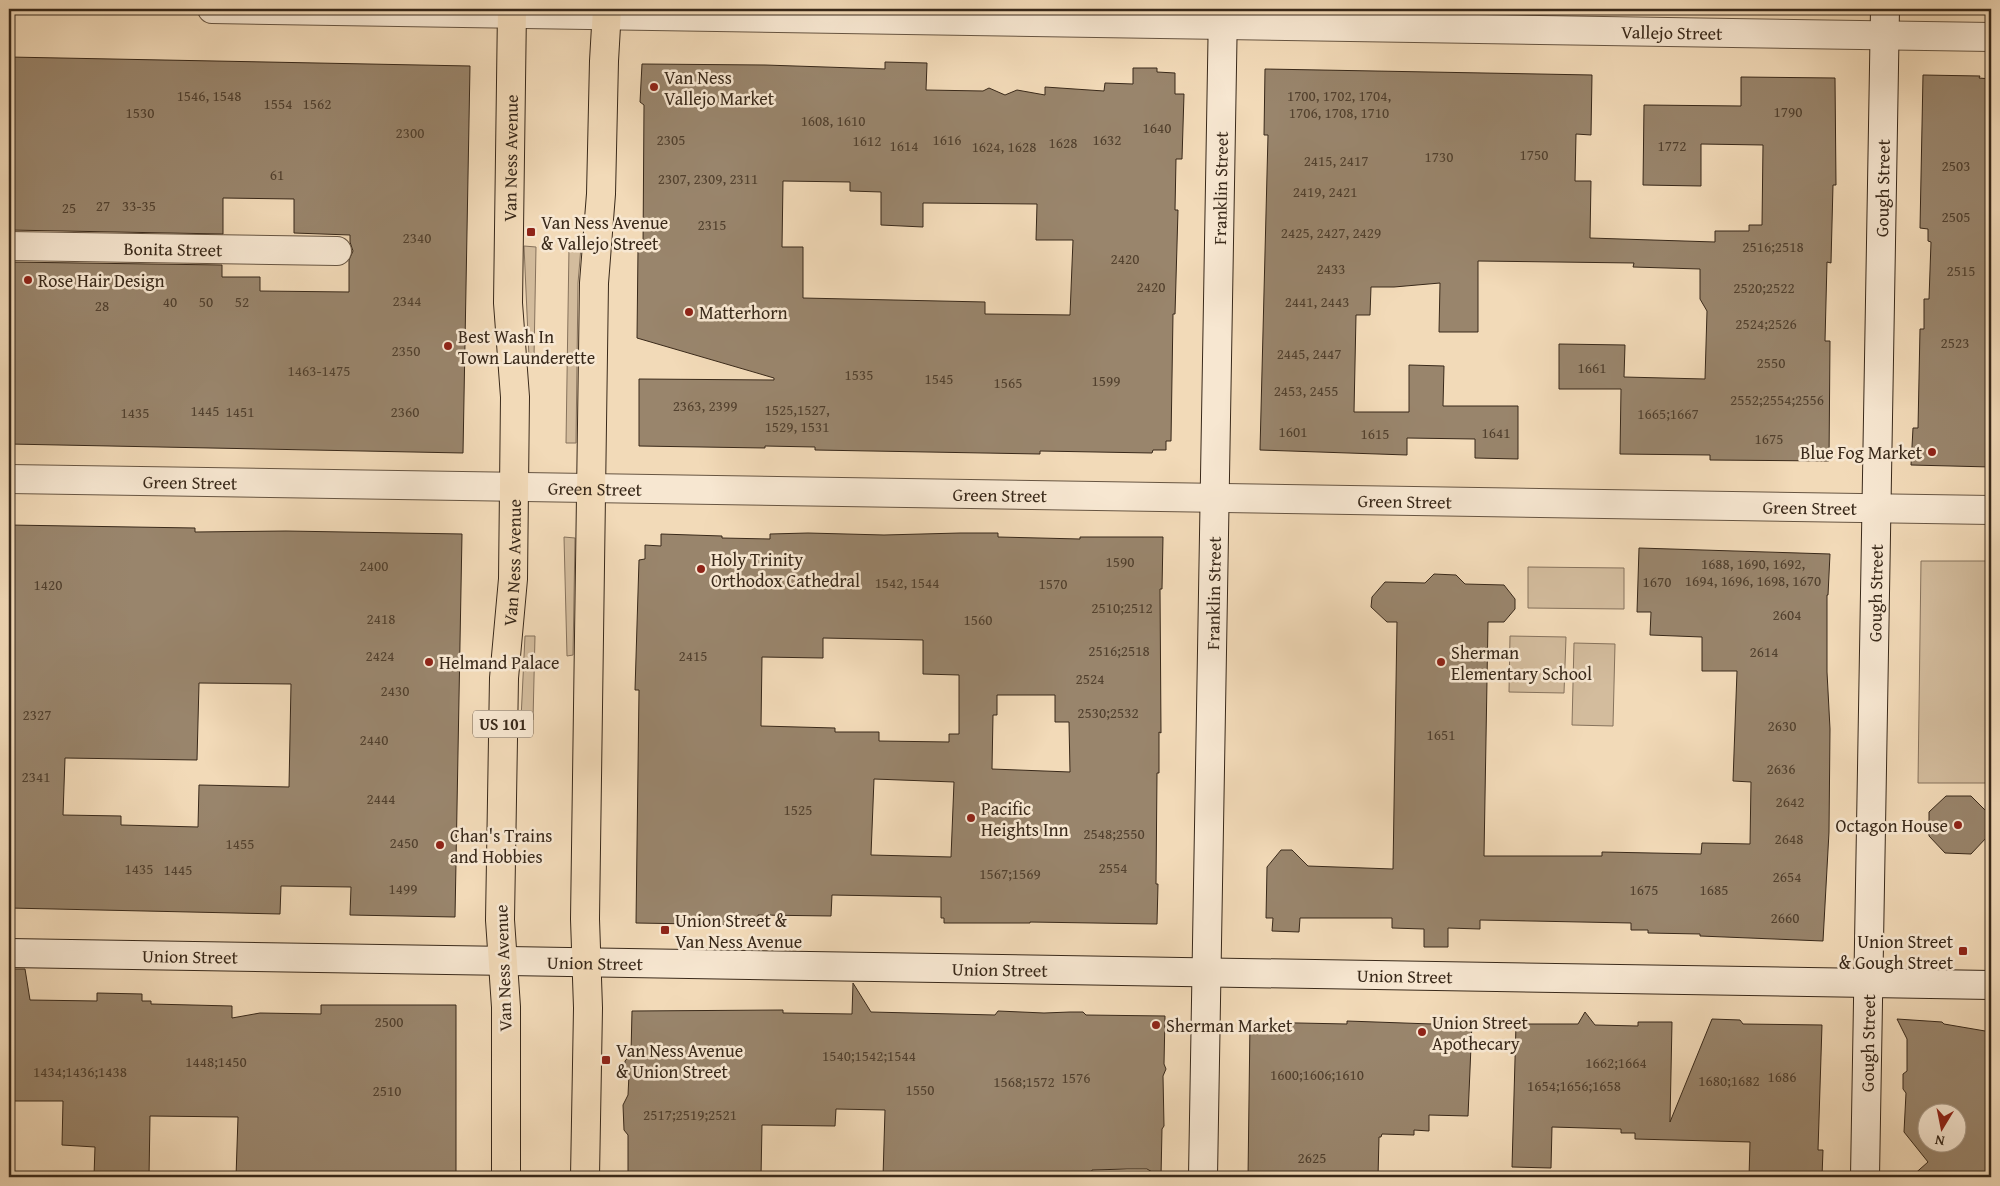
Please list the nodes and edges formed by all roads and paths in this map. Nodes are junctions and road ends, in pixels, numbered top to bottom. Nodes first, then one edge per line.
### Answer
1 (212, 9) edge
2 (512, 11) edge
3 (607, 11) edge
4 (1222, 16) edge
5 (1884, 21) edge
6 (1991, 37) edge
7 (9, 246) edge
8 (337, 251) dead end
9 (9, 479) edge
10 (513, 488) junction
11 (591, 489) junction
12 (1214, 498) junction
13 (1876, 508) junction
14 (1991, 510) edge
15 (9, 953) edge
16 (502, 961) junction
17 (587, 962) junction
18 (1206, 972) junction
19 (1869, 982) junction
20 (1991, 985) edge
21 (506, 1177) edge
22 (585, 1177) edge
23 (1203, 1177) edge
24 (1865, 1177) edge

1 - 2 street, Vallejo Street
2 - 3 street, Vallejo Street
2 - 10 highway, Van Ness Avenue / US 101
3 - 4 street, Vallejo Street
3 - 11 highway
4 - 5 street, Vallejo Street
4 - 12 street, Franklin Street
5 - 6 street, Vallejo Street
5 - 13 street, Gough Street
7 - 8 street, Bonita Street
9 - 10 street, Green Street
10 - 11 street, Green Street
10 - 16 highway, Van Ness Avenue / US 101
11 - 12 street, Green Street
11 - 17 highway
12 - 13 street, Green Street
12 - 18 street, Franklin Street
13 - 14 street, Green Street
13 - 19 street, Gough Street
15 - 16 street, Union Street
16 - 17 street, Union Street
16 - 21 highway, Van Ness Avenue / US 101
17 - 18 street, Union Street
17 - 22 highway
18 - 19 street, Union Street
18 - 23 street, Franklin Street
19 - 20 street, Union Street
19 - 24 street, Gough Street

